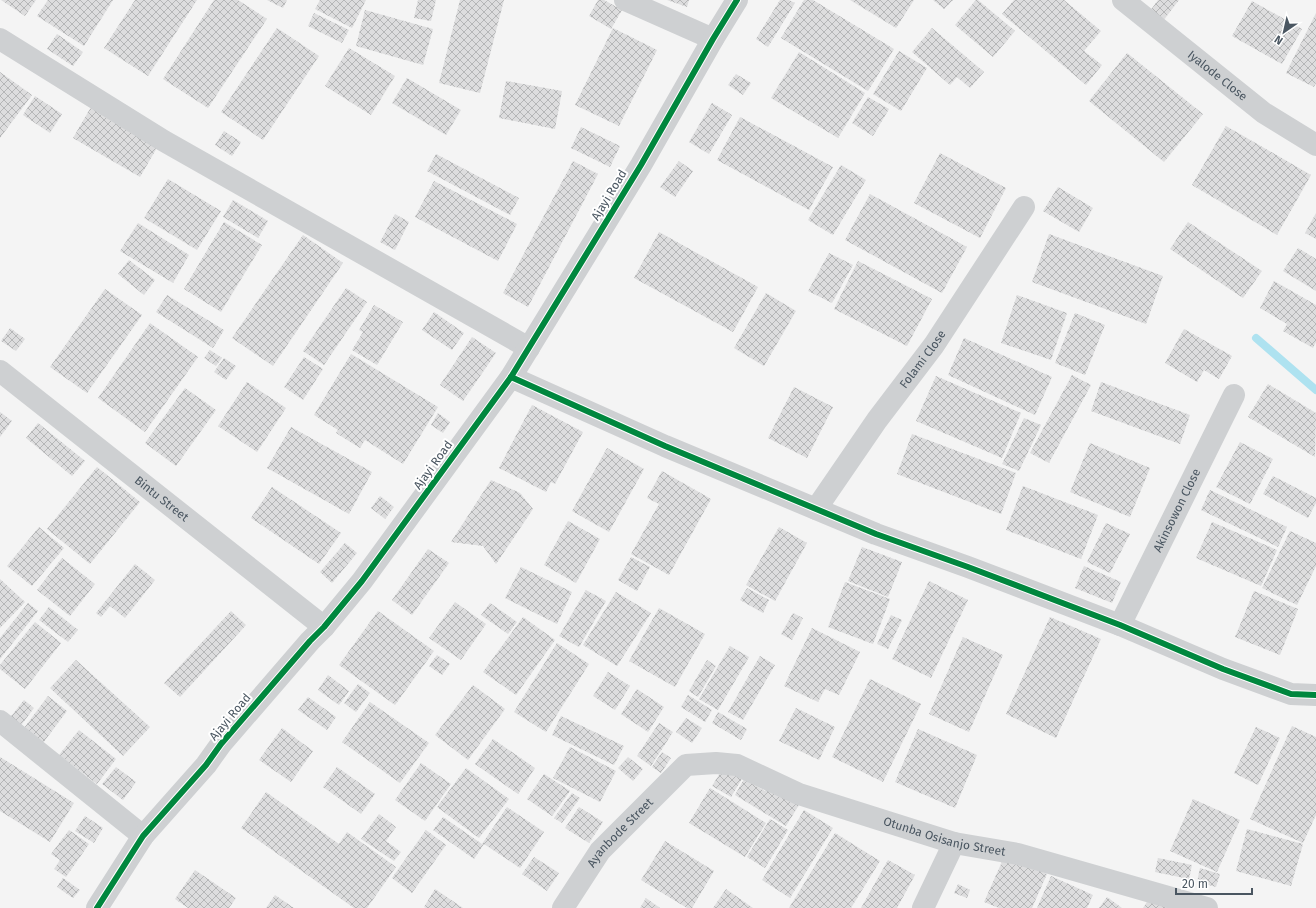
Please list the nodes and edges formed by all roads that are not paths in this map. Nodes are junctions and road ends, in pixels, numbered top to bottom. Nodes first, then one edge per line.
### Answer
1 (625, 0) edge
2 (737, 0) edge
3 (1123, 0) edge
4 (0, 39) edge
5 (712, 39) junction
6 (1316, 145) edge
7 (1024, 207) dead end
8 (529, 348) junction
9 (0, 370) edge
10 (511, 377) junction
11 (1234, 395) dead end
12 (816, 508) junction
13 (1120, 625) junction
14 (324, 627) junction
15 (1316, 695) edge
16 (0, 721) edge
17 (686, 765) joint
18 (143, 836) junction
19 (954, 843) junction
20 (97, 908) edge
21 (563, 908) edge
22 (923, 908) edge
23 (1207, 908) edge

1 - 5 street
2 - 5 street, Ajayi Road
3 - 6 street, Iyalode Close
4 - 8 street
5 - 8 street, Ajayi Road
7 - 12 street, Folami Close
8 - 10 street, Ajayi Road
9 - 14 street, Bintu Street
10 - 12 street
10 - 14 street, Ajayi Road
11 - 13 street, Akinsowon Close
12 - 13 street
13 - 15 street
14 - 18 street, Ajayi Road
16 - 18 street
17 - 19 street, Otunba Osisanjo Street
17 - 21 street, Ayanbode Street
18 - 20 street, Ajayi Road
19 - 22 street
19 - 23 street, Otunba Osisanjo Street

